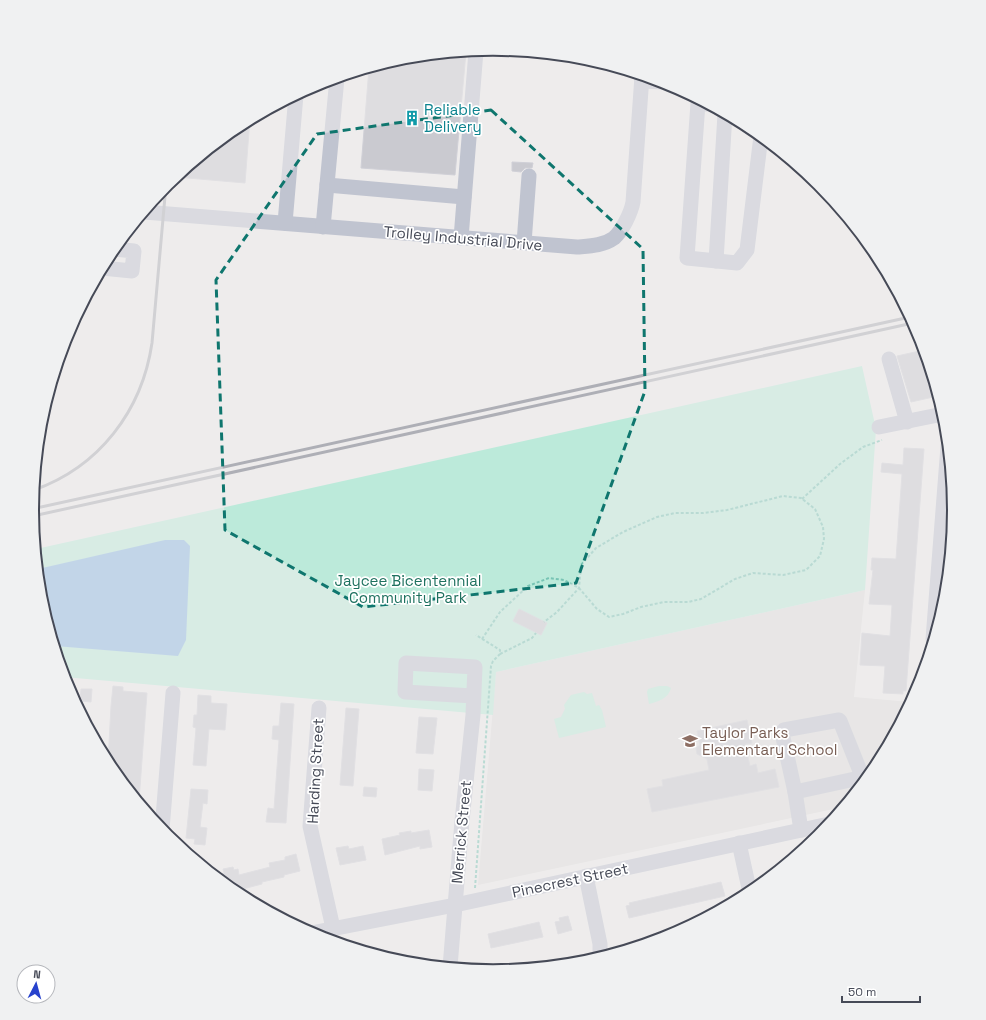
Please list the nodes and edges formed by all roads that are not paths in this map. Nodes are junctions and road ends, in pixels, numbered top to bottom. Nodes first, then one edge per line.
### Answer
1 (476, 57) edge
2 (642, 81) edge
3 (337, 84) edge
4 (295, 101) edge
5 (698, 105) edge
6 (725, 120) edge
7 (760, 144) edge
8 (529, 176) dead end
9 (327, 185) junction
10 (464, 197) junction
11 (151, 213) edge
12 (285, 223) junction
13 (323, 226) junction
14 (461, 238) junction
15 (524, 243) junction
16 (122, 250) edge
17 (716, 261) junction
18 (109, 269) edge
19 (888, 359) dead end
20 (937, 415) edge
21 (907, 422) junction
22 (881, 433) road end
23 (946, 476) edge
24 (935, 614) edge
25 (173, 693) dead end
26 (473, 696) junction
27 (318, 708) dead end
28 (862, 774) edge
29 (857, 780) edge
30 (795, 792) junction
31 (163, 821) edge
32 (818, 826) edge
33 (801, 830) junction
34 (739, 843) junction
35 (586, 876) junction
36 (748, 885) edge
37 (455, 905) junction
38 (332, 928) junction
39 (322, 930) edge
40 (600, 951) edge
41 (450, 962) edge

1 - 10 street
2 - 15 street, Trolley Industrial Drive
3 - 9 street
4 - 12 street
5 - 17 street
6 - 17 street
7 - 17 street
8 - 15 street
9 - 10 street
9 - 13 street
10 - 14 street
11 - 12 street, Trolley Industrial Drive
12 - 13 street, Trolley Industrial Drive
13 - 14 street, Trolley Industrial Drive
14 - 15 street, Trolley Industrial Drive
16 - 18 street
19 - 21 street
20 - 21 street
21 - 22 street
23 - 24 street
25 - 31 street
26 - 26 street, Merrick Street
26 - 37 street, Merrick Street
27 - 38 street, Harding Street
28 - 30 street
29 - 30 street
30 - 33 street
32 - 33 street, Pinecrest Street
33 - 34 street, Pinecrest Street
34 - 35 street, Pinecrest Street
34 - 36 street
35 - 37 street, Pinecrest Street
35 - 40 street
37 - 38 street, Pinecrest Street
37 - 41 street, Merrick Street
38 - 39 street, Pinecrest Street

